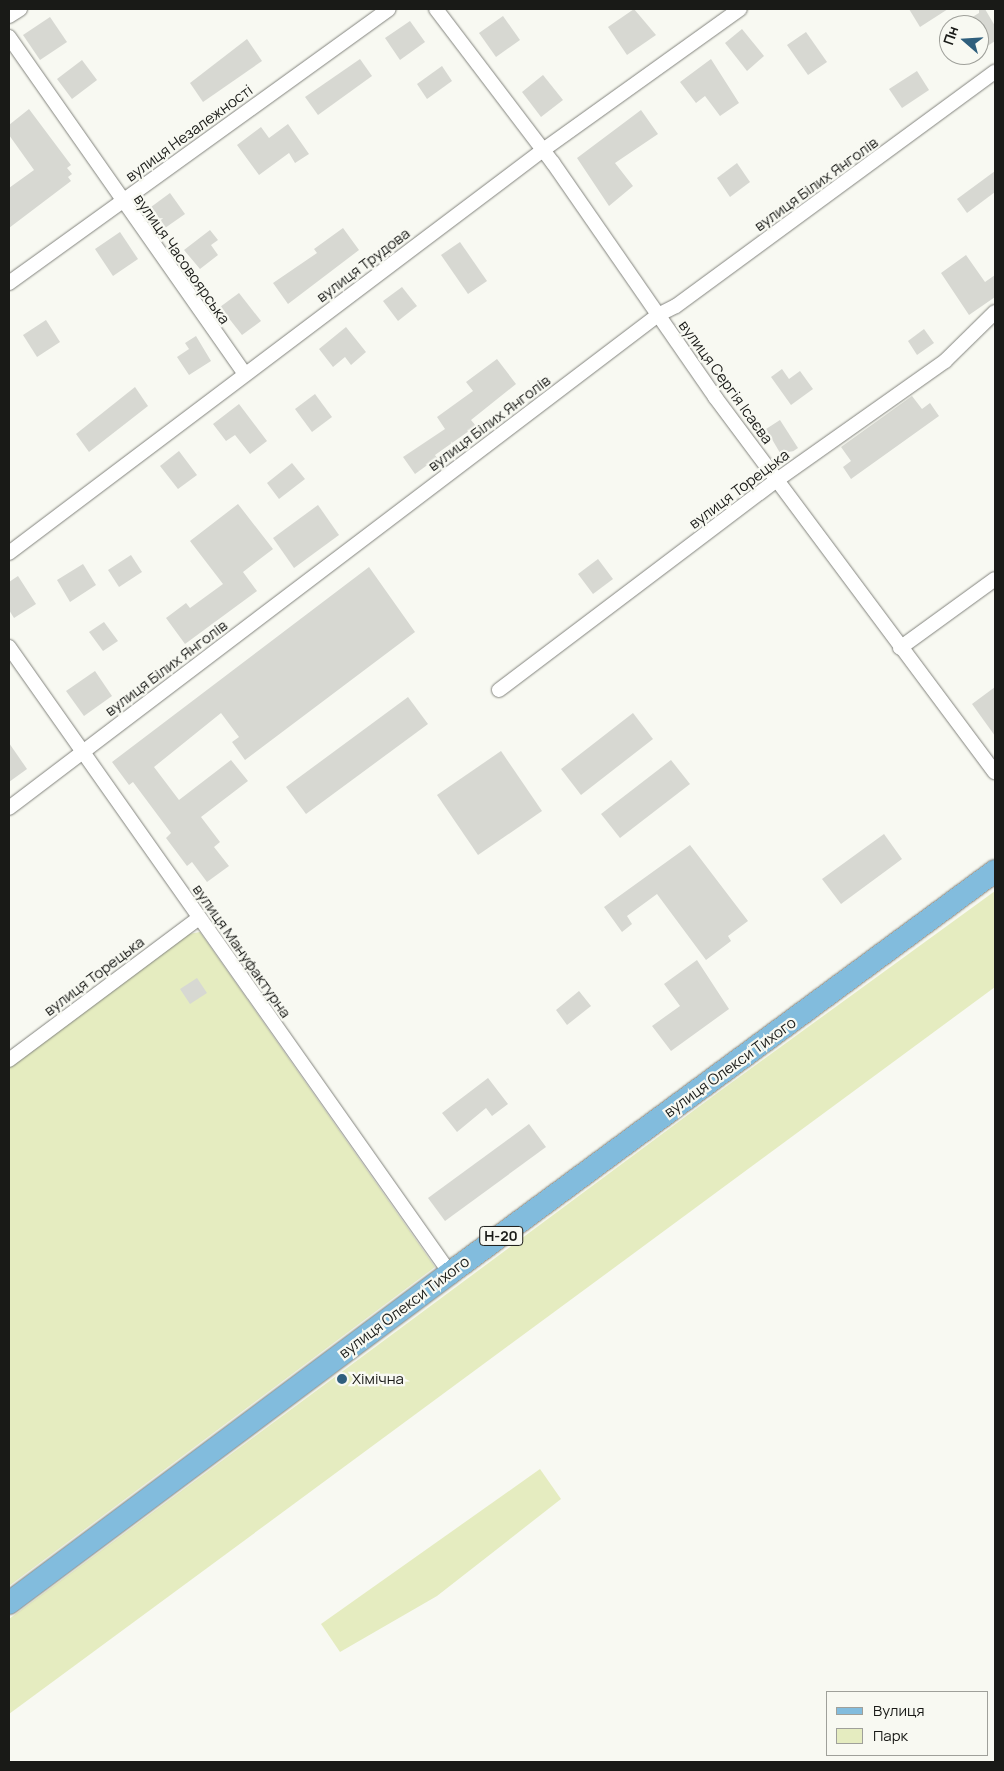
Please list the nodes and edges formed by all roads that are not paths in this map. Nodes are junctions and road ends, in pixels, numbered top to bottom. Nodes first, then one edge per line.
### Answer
1 (20, 9) edge
2 (389, 9) edge
3 (436, 9) edge
4 (740, 9) edge
5 (9, 16) edge
6 (9, 38) edge
7 (995, 72) edge
8 (543, 150) junction
9 (122, 201) junction
10 (9, 283) edge
11 (995, 312) edge
12 (658, 315) junction
13 (245, 374) junction
14 (776, 480) junction
15 (9, 553) edge
16 (995, 579) edge
17 (9, 647) edge
18 (900, 648) junction
19 (499, 690) dead end
20 (83, 752) junction
21 (995, 772) edge
22 (9, 808) edge
23 (995, 872) edge
24 (200, 918) junction
25 (9, 1060) edge
26 (450, 1273) junction
27 (9, 1603) edge

1 - 5 street
2 - 9 street, вулиця Незалежності
3 - 8 street, вулиця Сергія Ісаєва
4 - 8 street, вулиця Трудова
6 - 9 street, вулиця Часовоярська
7 - 12 street, вулиця Білих Янголів
8 - 12 street, вулиця Сергія Ісаєва
8 - 13 street, вулиця Трудова
9 - 10 street, вулиця Незалежності
9 - 13 street, вулиця Часовоярська
11 - 14 street, вулиця Торецька
12 - 14 street, вулиця Сергія Ісаєва
12 - 20 street, вулиця Білих Янголів
13 - 15 street, вулиця Трудова
14 - 18 street, вулиця Сергія Ісаєва
14 - 19 street, вулиця Торецька
16 - 18 street
17 - 20 street, вулиця Мануфактурна
18 - 21 street, вулиця Сергія Ісаєва
20 - 22 street, вулиця Білих Янголів
20 - 24 street, вулиця Мануфактурна
23 - 26 main road, вулиця Олекси Тихого / Н-20
24 - 25 street, вулиця Торецька
24 - 26 street, вулиця Мануфактурна
26 - 27 main road, вулиця Олекси Тихого / Н-20

